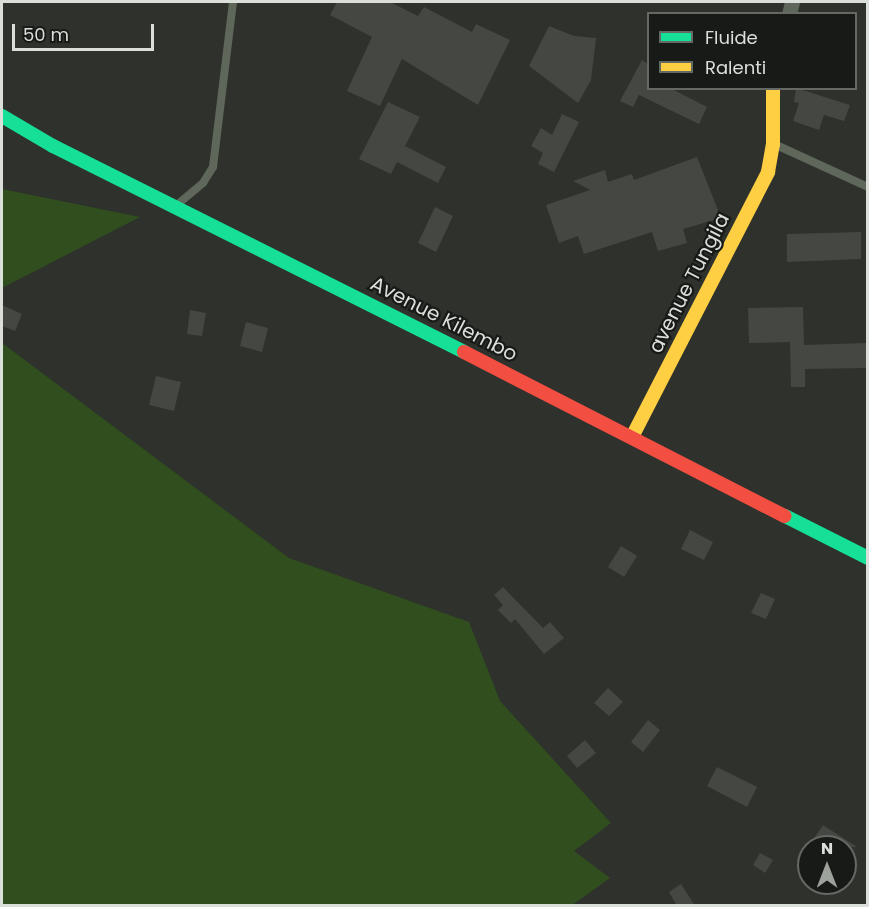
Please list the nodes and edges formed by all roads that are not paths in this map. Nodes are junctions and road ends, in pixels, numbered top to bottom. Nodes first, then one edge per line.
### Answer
1 (233, 2) edge
2 (773, 90) edge
3 (2, 116) edge
4 (773, 144) junction
5 (867, 187) edge
6 (176, 205) junction
7 (632, 437) junction
8 (867, 558) edge

1 - 6 lane
2 - 4 street, avenue Tungila
3 - 6 street, Avenue Kilembo
4 - 5 lane
4 - 7 street, avenue Tungila
6 - 7 street, Avenue Kilembo
7 - 8 street, Avenue Kilembo

